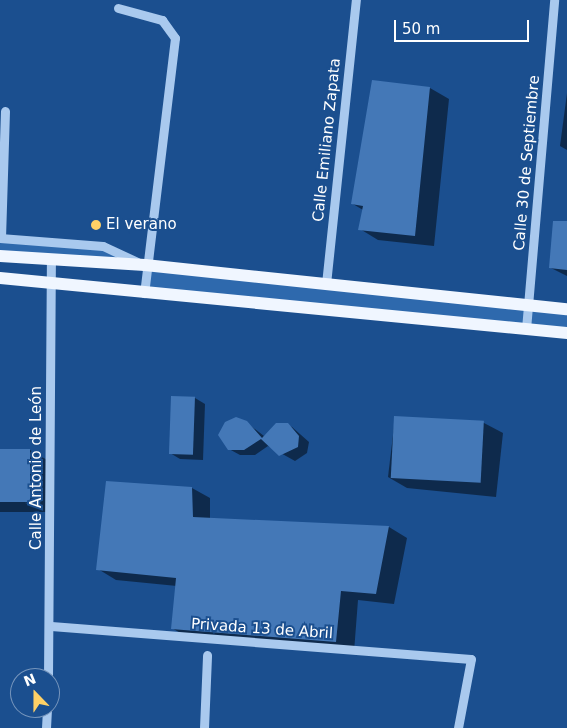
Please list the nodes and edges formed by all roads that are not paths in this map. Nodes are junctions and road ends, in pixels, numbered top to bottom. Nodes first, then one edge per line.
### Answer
1 (356, 0) edge
2 (554, 0) edge
3 (118, 8) dead end
4 (5, 111) dead end
5 (0, 238) edge
6 (0, 256) edge
7 (51, 259) junction
8 (145, 265) junction
9 (0, 278) edge
10 (50, 284) junction
11 (326, 284) junction
12 (144, 293) junction
13 (529, 305) junction
14 (567, 309) edge
15 (526, 329) junction
16 (567, 333) edge
17 (51, 626) junction
18 (207, 654) dead end
19 (49, 668) edge
20 (204, 728) edge
21 (458, 728) edge

1 - 11 street, Calle Emiliano Zapata
2 - 13 street, Calle 30 de Septiembre
3 - 8 street
4 - 5 street
5 - 8 street
6 - 7 main road
7 - 8 main road
7 - 10 street, Calle Antonio de León
8 - 11 main road
8 - 12 street
9 - 10 main road
10 - 12 main road
10 - 17 street, Calle Antonio de León
11 - 13 main road
12 - 15 main road
13 - 14 main road
13 - 15 street, Calle 30 de Septiembre
15 - 16 main road
17 - 19 street, Calle Antonio de León
17 - 21 street, Privada 13 de Abril
18 - 20 street

